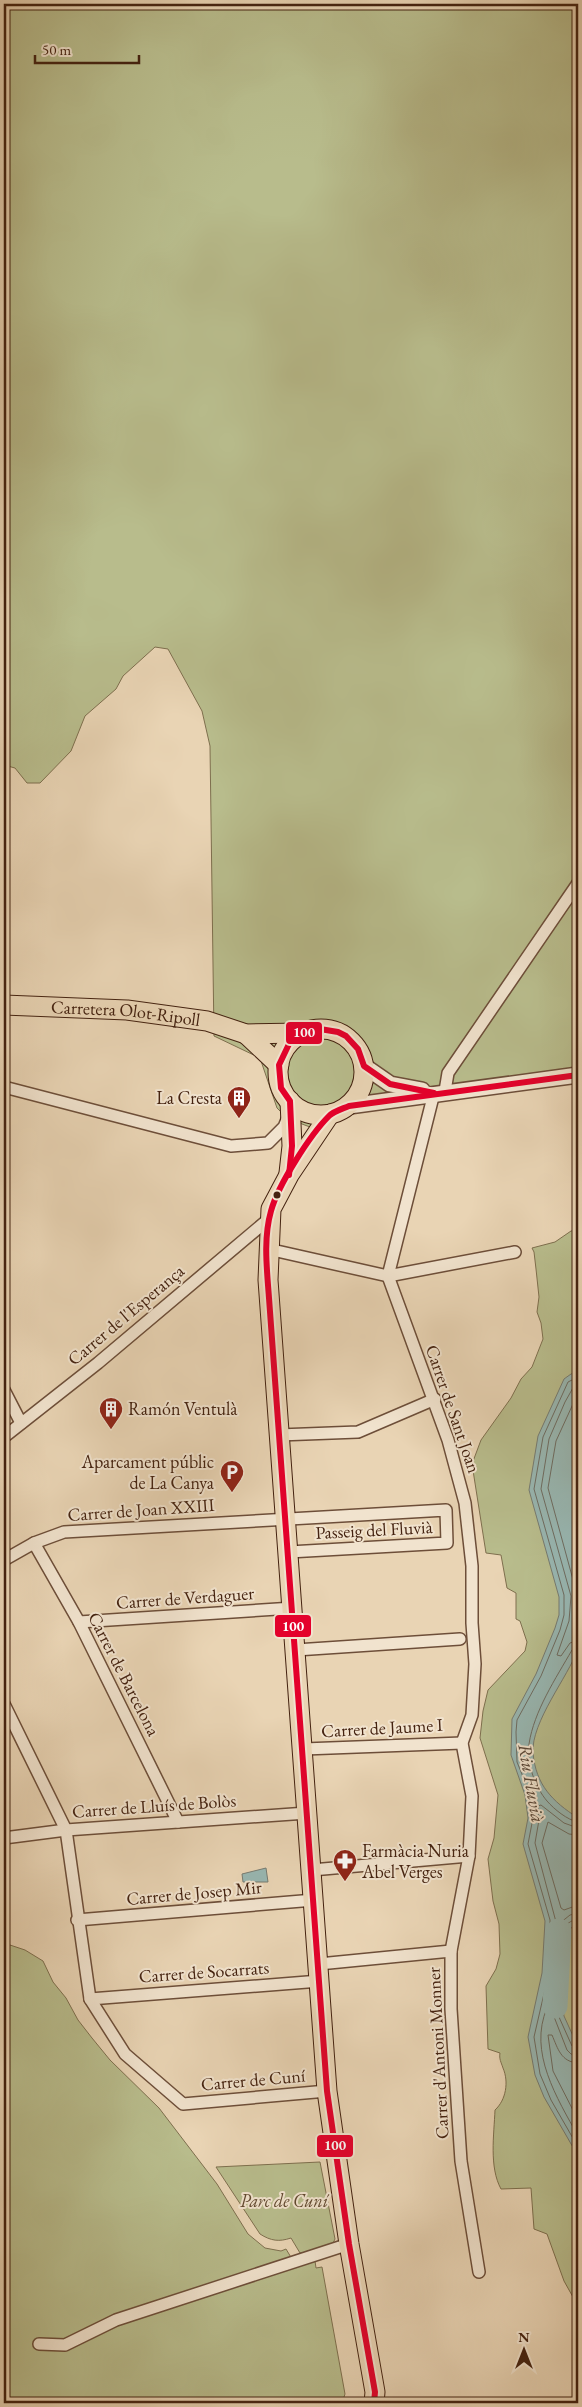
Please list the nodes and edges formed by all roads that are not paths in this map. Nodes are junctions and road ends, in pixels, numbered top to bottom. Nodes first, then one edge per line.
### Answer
1 (578, 883) edge
2 (4, 1005) edge
3 (303, 1033) junction
4 (246, 1034) junction
5 (279, 1065) junction
6 (364, 1066) junction
7 (578, 1075) edge
8 (4, 1087) edge
9 (440, 1092) junction
10 (349, 1106) junction
11 (289, 1108) junction
12 (330, 1114) junction
13 (289, 1175) junction
14 (270, 1218) junction
15 (268, 1248) junction
16 (515, 1252) dead end
17 (388, 1276) junction
18 (4, 1390) edge
19 (435, 1399) junction
20 (21, 1423) junction
21 (279, 1434) junction
22 (4, 1437) edge
23 (465, 1503) junction
24 (446, 1510) junction
25 (286, 1519) junction
26 (34, 1543) junction
27 (289, 1552) junction
28 (4, 1560) edge
29 (293, 1608) junction
30 (79, 1622) junction
31 (460, 1638) dead end
32 (296, 1650) junction
33 (4, 1704) edge
34 (462, 1743) junction
35 (304, 1750) junction
36 (307, 1813) junction
37 (178, 1822) junction
38 (66, 1830) junction
39 (4, 1838) edge
40 (469, 1856) junction
41 (312, 1870) junction
42 (314, 1900) junction
43 (77, 1920) junction
44 (451, 1951) junction
45 (319, 1972) junction
46 (90, 1998) junction
47 (327, 2091) junction
48 (349, 2244) junction
49 (479, 2272) dead end
50 (39, 2344) dead end
51 (376, 2400) edge

1 - 9 street
2 - 4 main road, Carretera Olot-Ripoll
3 - 4 main road, Carretera Olot-Ripoll
3 - 5 main road
3 - 6 main road
4 - 5 main road, Carretera Olot-Ripoll
5 - 11 main road
6 - 9 street
6 - 10 main road
7 - 9 street
8 - 11 street
9 - 10 street
9 - 17 street
10 - 12 main road
11 - 12 main road
11 - 13 main road
12 - 13 main road
13 - 14 main road
14 - 15 main road
14 - 20 street, Carrer de l'Esperança
15 - 17 street
15 - 21 main road
16 - 17 street
17 - 19 street, Carrer de Sant Joan
18 - 20 street
19 - 21 street
19 - 23 street, Carrer de Sant Joan
20 - 22 street, Carrer de l'Esperança
21 - 25 main road
23 - 24 street
23 - 34 street, Carrer de Sant Joan
24 - 25 street, Passeig del Fluvià
24 - 27 street, Passeig del Fluvià
25 - 26 street, Carrer de Joan XXIII
25 - 27 main road
26 - 28 street, Carrer de Joan XXIII
26 - 30 street, Carrer de Barcelona
27 - 29 main road
29 - 30 street, Carrer de Verdaguer
29 - 32 main road
30 - 37 street, Carrer de Barcelona
31 - 32 street
32 - 35 main road
33 - 38 street
34 - 35 street, Carrer de Jaume I
34 - 40 street, Carrer d'Antoni Monner
35 - 36 main road
36 - 37 street, Carrer de Lluís de Bolòs
36 - 41 main road
37 - 38 street, Carrer de Lluís de Bolòs
38 - 39 street, Carrer de Lluís de Bolòs
38 - 43 street
40 - 41 street
40 - 44 street, Carrer d'Antoni Monner
41 - 42 main road
42 - 43 street, Carrer de Josep Mir
42 - 45 main road
43 - 46 street
44 - 45 street, Carrer de Socarrats
44 - 49 street, Carrer d'Antoni Monner
45 - 46 street, Carrer de Socarrats
45 - 47 main road
46 - 47 street, Carrer de Cuní
47 - 48 main road
48 - 50 street
48 - 51 main road

